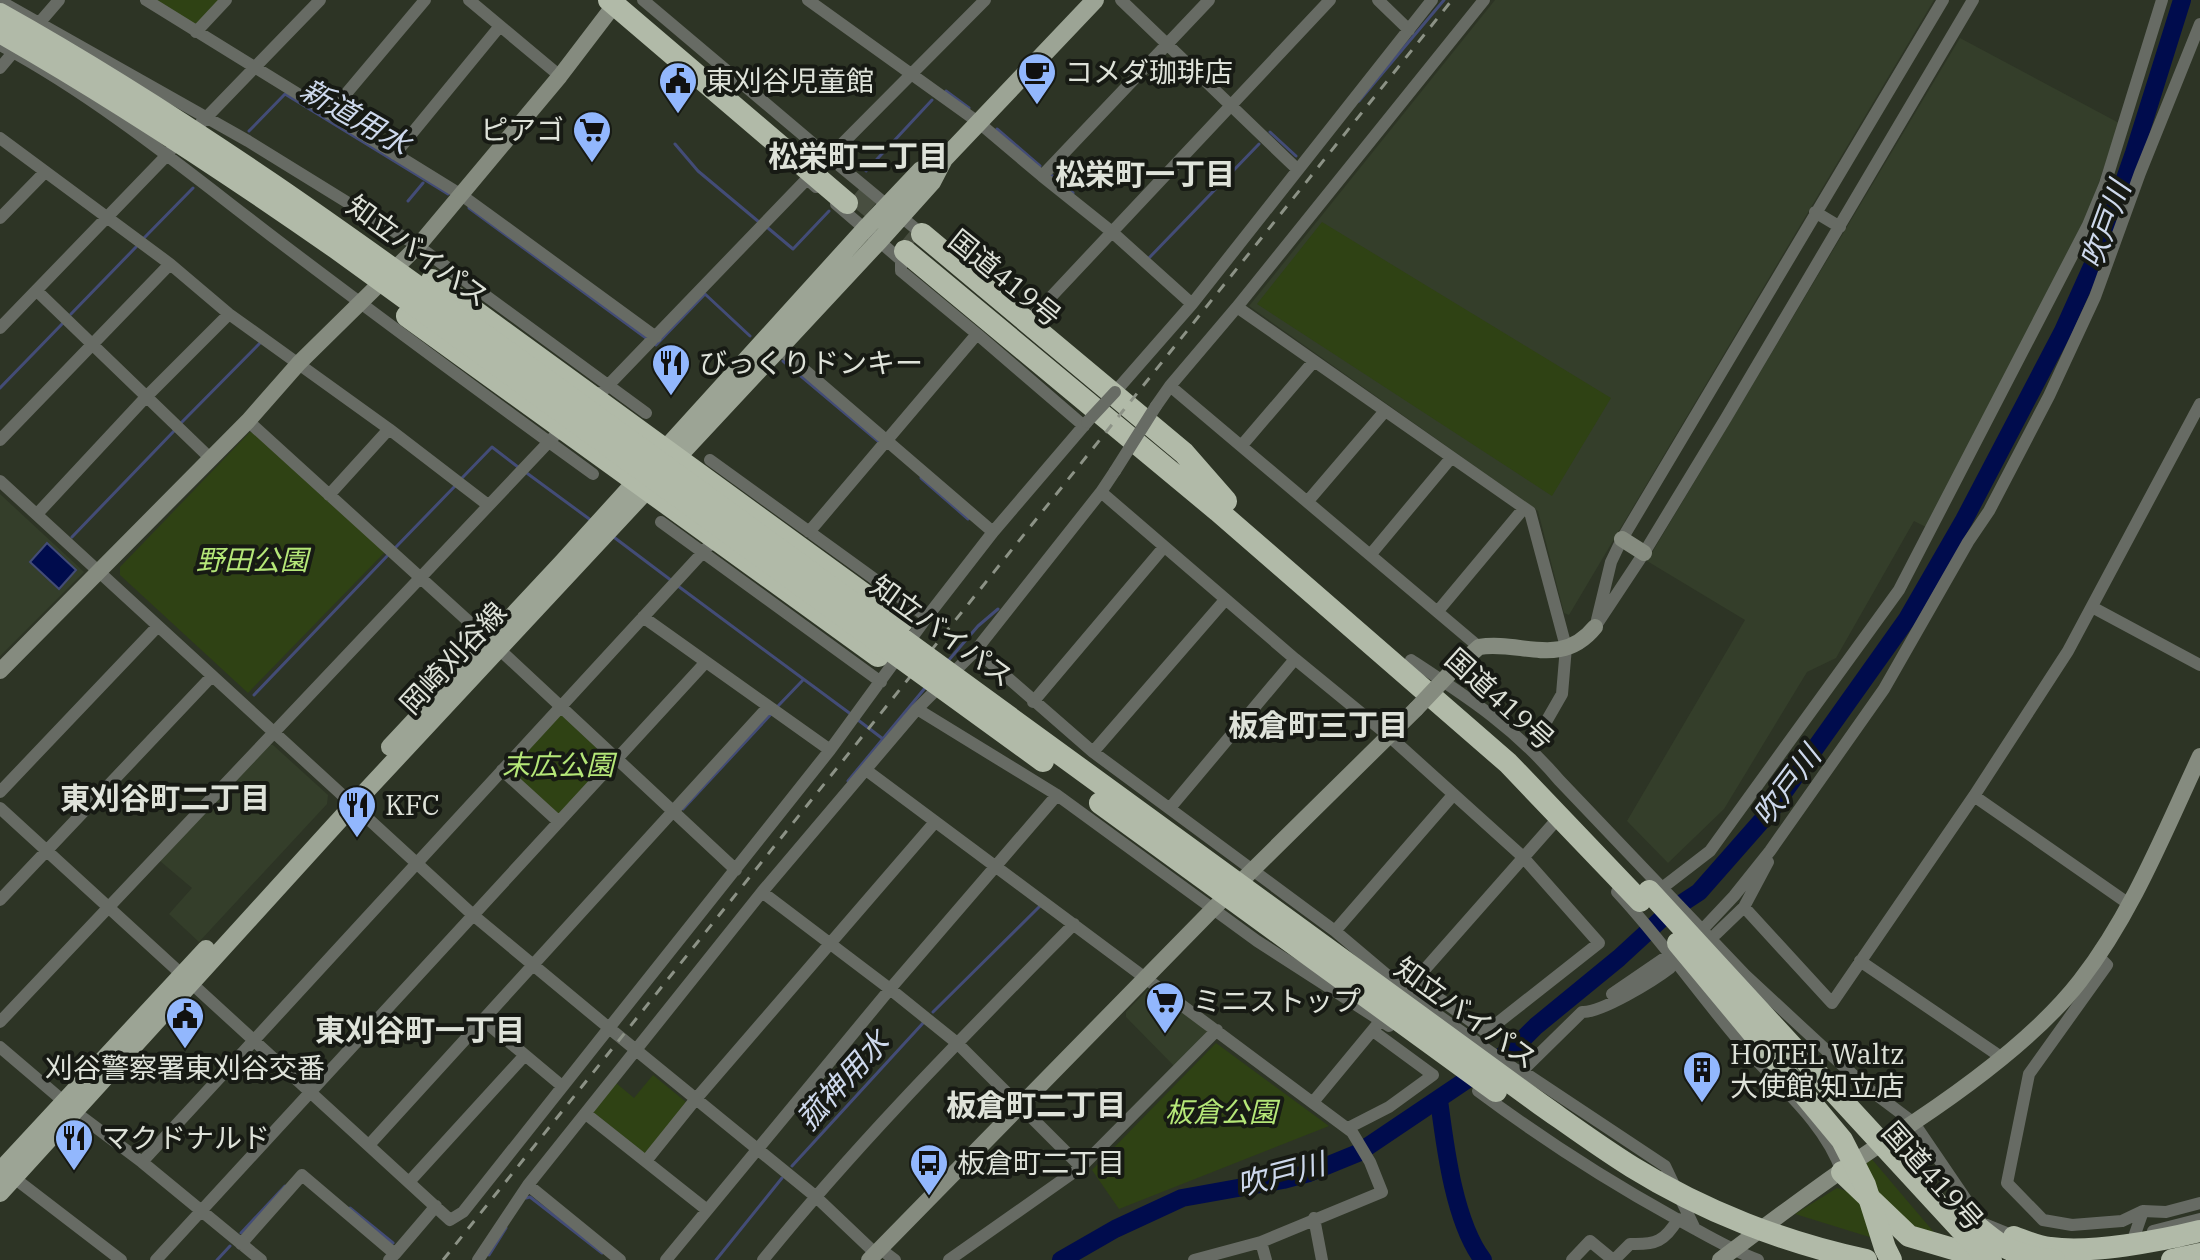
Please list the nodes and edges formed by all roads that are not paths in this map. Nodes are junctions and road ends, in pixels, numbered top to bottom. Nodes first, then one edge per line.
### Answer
1 (59, 0) edge
2 (146, 0) edge
3 (226, 0) edge
4 (320, 0) edge
5 (425, 0) edge
6 (469, 0) edge
7 (643, 0) edge
8 (809, 0) edge
9 (985, 0) edge
10 (1095, 0) edge
11 (1121, 0) edge
12 (1209, 0) edge
13 (1330, 0) edge
14 (1378, 0) edge
15 (1432, 0) edge
16 (1484, 0) edge
17 (1943, 0) edge
18 (1973, 0) edge
19 (2162, 0) edge
20 (0, 1) edge
21 (613, 3) edge
22 (0, 14) edge
23 (38, 23) junction
24 (2200, 24) edge
25 (500, 26) junction
26 (1409, 30) junction
27 (0, 32) edge
28 (196, 32) junction
29 (1167, 44) junction
30 (0, 45) edge
31 (13, 52) junction
32 (0, 68) edge
33 (256, 68) junction
34 (910, 75) junction
35 (560, 76) junction
36 (1231, 105) junction
37 (329, 114) junction
38 (205, 119) junction
39 (978, 122) junction
40 (0, 138) edge
41 (395, 154) junction
42 (167, 156) junction
43 (829, 157) junction
44 (1297, 169) junction
45 (45, 172) junction
46 (245, 174) junction
47 (1042, 176) junction
48 (807, 179) junction
49 (460, 194) junction
50 (851, 199) tunnel mouth
51 (894, 210) junction
52 (1815, 212) junction
53 (105, 217) junction
54 (0, 218) edge
55 (1840, 227) junction
56 (1112, 232) junction
57 (872, 235) junction
58 (418, 246) junction
59 (911, 247) junction
60 (170, 264) junction
61 (37, 291) junction
62 (361, 304) junction
63 (1192, 304) junction
64 (1237, 307) junction
65 (229, 314) junction
66 (1034, 315) junction
67 (0, 328) edge
68 (977, 334) junction
69 (656, 337) junction
70 (93, 343) junction
71 (779, 348) junction
72 (1314, 361) junction
73 (299, 363) junction
74 (1170, 386) junction
75 (1118, 389) junction
76 (602, 392) junction
77 (146, 397) junction
78 (2200, 404) edge
79 (1385, 411) junction
80 (646, 413) dead end
81 (248, 421) junction
82 (1085, 424) junction
83 (389, 429) junction
84 (556, 435) junction
85 (0, 440) edge
86 (887, 441) junction
87 (1243, 444) junction
88 (672, 453) junction
89 (210, 458) junction
90 (1451, 458) junction
91 (710, 460) dead end
92 (593, 474) dead end
93 (0, 481) edge
94 (642, 484) junction
95 (1101, 492) junction
96 (329, 495) junction
97 (750, 500) junction
98 (1308, 501) junction
99 (488, 505) junction
100 (1222, 506) junction
101 (1524, 508) junction
102 (37, 514) junction
103 (661, 522) dead end
104 (809, 532) junction
105 (993, 532) junction
106 (1622, 539) junction
107 (710, 545) junction
108 (1164, 547) junction
109 (1644, 553) junction
110 (1371, 554) junction
111 (99, 572) junction
112 (420, 576) junction
113 (1225, 600) junction
114 (2092, 607) junction
115 (1438, 611) junction
116 (643, 617) junction
117 (927, 617) junction
118 (158, 626) junction
119 (1595, 627) junction
120 (494, 645) junction
121 (1479, 647) junction
122 (1566, 647) junction
123 (1377, 648) junction
124 (976, 650) junction
125 (1295, 659) junction
126 (1411, 660) junction
127 (705, 663) junction
128 (2200, 665) edge
129 (0, 671) edge
130 (212, 676) junction
131 (881, 682) junction
132 (1033, 702) junction
133 (560, 706) junction
134 (768, 707) junction
135 (917, 709) junction
136 (275, 731) junction
137 (1389, 736) junction
138 (1531, 748) junction
139 (830, 750) junction
140 (1093, 752) junction
141 (2200, 756) edge
142 (618, 759) junction
143 (1059, 763) junction
144 (502, 770) junction
145 (866, 770) junction
146 (0, 792) edge
147 (1057, 795) junction
148 (1453, 795) junction
149 (1974, 796) junction
150 (349, 801) junction
151 (0, 808) edge
152 (1170, 808) junction
153 (674, 811) junction
154 (559, 822) junction
155 (935, 822) junction
156 (1553, 824) junction
157 (49, 851) junction
158 (1770, 851) junction
159 (1522, 856) junction
160 (417, 862) junction
161 (996, 865) junction
162 (1253, 869) junction
163 (736, 870) junction
164 (762, 892) junction
165 (1646, 898) junction
166 (0, 900) edge
167 (2129, 904) junction
168 (108, 906) junction
169 (1744, 907) junction
170 (1213, 909) junction
171 (473, 915) junction
172 (1074, 924) junction
173 (1701, 929) junction
174 (1335, 931) junction
175 (1716, 934) dead end
176 (830, 944) junction
177 (1669, 953) junction
178 (2098, 956) junction
179 (1860, 961) junction
180 (533, 964) junction
181 (188, 978) junction
182 (1147, 978) junction
183 (1729, 979) junction
184 (1410, 986) junction
185 (890, 989) junction
186 (483, 1020) junction
187 (0, 1022) edge
188 (1377, 1026) junction
189 (609, 1028) junction
190 (1217, 1030) junction
191 (255, 1040) junction
192 (957, 1043) junction
193 (0, 1047) edge
194 (635, 1052) junction
195 (525, 1055) junction
196 (2001, 1057) junction
197 (1519, 1070) junction
198 (562, 1086) junction
199 (311, 1092) junction
200 (695, 1100) junction
201 (1314, 1101) junction
202 (71, 1106) junction
203 (1020, 1106) junction
204 (586, 1114) junction
205 (1914, 1123) junction
206 (1350, 1130) junction
207 (369, 1145) junction
208 (756, 1149) junction
209 (646, 1161) junction
210 (142, 1162) junction
211 (1081, 1167) junction
212 (4, 1171) edge
213 (1842, 1172) junction
214 (409, 1182) junction
215 (528, 1185) junction
216 (0, 1193) edge
217 (815, 1196) junction
218 (2200, 1203) edge
219 (436, 1206) junction
220 (201, 1210) junction
221 (707, 1210) junction
222 (2143, 1211) junction
223 (1314, 1218) junction
224 (1678, 1219) junction
225 (1695, 1229) junction
226 (2197, 1231) edge
227 (2135, 1234) junction
228 (2014, 1237) junction
229 (1261, 1242) junction
230 (241, 1244) junction
231 (874, 1254) edge
232 (2200, 1254) edge
233 (1726, 1255) edge
234 (392, 1257) edge
235 (1216, 1257) edge
236 (121, 1260) edge
237 (156, 1260) edge
238 (261, 1260) edge
239 (479, 1260) edge
240 (620, 1260) edge
241 (666, 1260) edge
242 (763, 1260) edge
243 (895, 1260) edge
244 (949, 1260) edge
245 (1194, 1260) edge
246 (1266, 1260) edge
247 (1322, 1260) edge
248 (1572, 1260) edge
249 (1613, 1260) edge
250 (1758, 1260) edge
251 (1808, 1260) edge
252 (1866, 1260) edge
253 (1891, 1260) edge
254 (1969, 1260) edge
255 (1990, 1260) edge
256 (2054, 1260) edge
257 (2071, 1260) edge
258 (2172, 1260) edge

1 - 23 street
2 - 28 street
3 - 28 street
4 - 33 street
5 - 37 street
6 - 25 street
7 - 43 street
8 - 34 street
9 - 34 street
10 - 39 main road, 岡崎刈谷線
11 - 29 street
12 - 29 street
13 - 36 street
14 - 26 street
15 - 26 street
16 - 64 street
17 - 52 street
18 - 55 street
19 - 165 street
20 - 23 street
21 - 35 street
21 - 48 street
21 - 50 highway
22 - 46 highway, 知立バイパス, bridge
23 - 31 street
23 - 38 street
24 - 158 street
25 - 35 street
25 - 41 street
26 - 44 street
27 - 46 highway, 知立バイパス, bridge
28 - 33 street
29 - 36 street
29 - 47 street
30 - 31 street
31 - 32 street
31 - 42 street
33 - 37 street
33 - 38 street
34 - 39 street
34 - 43 street
35 - 49 street
36 - 44 street
36 - 56 street
37 - 41 street
38 - 42 street
38 - 58 street
39 - 47 street
39 - 51 main road, 岡崎刈谷線
40 - 45 street
41 - 49 street
42 - 53 street
42 - 62 street
43 - 51 street
44 - 63 street
45 - 53 street
45 - 54 street
46 - 76 highway
46 - 84 highway, bridge
46 - 143 highway, 知立バイパス, bridge
47 - 56 street
48 - 57 street
48 - 69 street
49 - 58 street
49 - 69 street
51 - 57 main road, 岡崎刈谷線
51 - 59 street
52 - 55 street
52 - 106 street
53 - 60 street
53 - 61 street
55 - 109 street
56 - 63 street
56 - 66 street
57 - 59 street
57 - 71 main road, 岡崎刈谷線
57 - 88 main road, 岡崎刈谷線
58 - 62 street
58 - 76 street
59 - 66 street
59 - 68 street
59 - 100 highway, 国道419号
60 - 65 street
60 - 70 street
61 - 67 street
61 - 70 street
62 - 73 street
62 - 84 street
63 - 75 street
64 - 72 street
64 - 74 street
65 - 73 street
65 - 77 street
66 - 75 street
68 - 82 street
68 - 86 street
69 - 76 street
70 - 77 street
70 - 85 street
71 - 86 street
71 - 88 main road, 岡崎刈谷線
72 - 79 street
72 - 87 street
73 - 81 street
73 - 83 street
74 - 87 street
74 - 95 street, bridge
75 - 82 street, bridge
76 - 80 street
76 - 88 highway
77 - 89 street
77 - 102 street
78 - 114 street
79 - 90 street
79 - 98 street
81 - 89 street
81 - 96 street
82 - 105 street
83 - 96 street
83 - 99 street
84 - 92 street
84 - 94 highway
84 - 99 street
86 - 104 street
86 - 105 street
87 - 98 street
88 - 94 main road, 岡崎刈谷線
88 - 97 highway
89 - 111 street
90 - 101 street
90 - 110 street
91 - 97 street
93 - 102 street
94 - 107 highway
94 - 120 main road, 岡崎刈谷線
95 - 108 street
95 - 124 street
96 - 112 street
97 - 104 street
97 - 143 highway, bridge
98 - 110 street
99 - 112 street
100 - 123 highway, 国道419号
100 - 126 highway, 国道419号
101 - 115 street
101 - 122 street
102 - 111 street
103 - 107 street
104 - 117 street
105 - 117 street
106 - 109 street
106 - 119 street
107 - 116 street
107 - 131 street
107 - 143 highway, bridge
108 - 113 street
108 - 132 street
109 - 119 street
110 - 115 street
111 - 118 street
111 - 129 street
112 - 120 street
112 - 136 street
113 - 125 street
113 - 140 street
114 - 128 street
114 - 149 street
115 - 121 street
116 - 127 street
116 - 133 street
117 - 131 street
118 - 130 street
118 - 146 street
119 - 122 street
120 - 133 street
120 - 150 main road, 岡崎刈谷線
121 - 122 street
121 - 137 street, bridge
122 - 138 street
123 - 156 street
123 - 165 highway, 国道419号
124 - 132 street
124 - 135 street
125 - 137 street
125 - 152 street
126 - 138 street
126 - 165 highway, 国道419号
127 - 134 street
127 - 142 street
130 - 136 street
130 - 157 street
131 - 139 street
132 - 140 street
133 - 142 street
133 - 144 street
134 - 139 street
134 - 153 street
135 - 145 street
135 - 147 street
136 - 150 street
136 - 168 street
137 - 148 street
137 - 162 street
138 - 165 street
139 - 163 street
140 - 152 street
141 - 167 street
142 - 153 street
142 - 154 street
143 - 251 highway, 知立バイパス, bridge
143 - 252 highway, 知立バイパス, bridge
144 - 154 street
144 - 160 street
145 - 155 street
145 - 164 street
147 - 161 street
147 - 170 street
148 - 159 street
148 - 174 street
149 - 167 street
149 - 179 street
150 - 160 street
150 - 181 main road, 岡崎刈谷線
151 - 157 street
152 - 162 street
153 - 163 street
153 - 180 street
154 - 171 street
155 - 161 street
155 - 176 street
156 - 159 street
156 - 165 street
157 - 166 street
157 - 168 street
158 - 169 street
158 - 173 street
159 - 184 street
159 - 184 street
160 - 171 street
160 - 191 street
161 - 172 street
161 - 185 street
162 - 170 street
162 - 174 street
163 - 189 street
164 - 176 street
164 - 194 street
165 - 173 street
165 - 177 highway, 国道419号
165 - 183 highway, 国道419号, bridge
167 - 178 street
168 - 181 street
168 - 187 street
169 - 175 street
169 - 179 street
170 - 182 street
170 - 188 street
171 - 180 street
171 - 199 street
172 - 182 street
172 - 192 street
173 - 205 street
174 - 184 street
176 - 185 street
176 - 200 street
177 - 197 street
177 - 213 street
177 - 253 highway, bridge
177 - 254 highway, 国道419号, bridge
178 - 196 street
178 - 222 street
179 - 196 street
180 - 186 street
180 - 189 street
181 - 191 street
181 - 202 main road, 岡崎刈谷線
182 - 190 street
182 - 203 street
183 - 255 highway, 国道419号, bridge
183 - 256 highway, bridge
184 - 188 street
184 - 197 street
185 - 192 street
185 - 208 street
186 - 195 street
186 - 207 street
188 - 201 street
188 - 206 street
188 - 224 street
189 - 194 street
189 - 198 street
190 - 201 street
190 - 211 street
191 - 199 street
191 - 210 street
192 - 203 street
192 - 217 street
193 - 202 street
194 - 200 street
194 - 204 street
195 - 198 street
195 - 214 street
196 - 205 street
197 - 225 street
198 - 219 street
199 - 207 street
199 - 220 street
200 - 208 street
200 - 209 street
201 - 206 street
202 - 210 street
202 - 212 main road, 岡崎刈谷線
203 - 211 street
203 - 231 street
204 - 209 street
204 - 215 street
205 - 213 street
205 - 228 street
206 - 223 street
207 - 214 street
208 - 217 street
208 - 221 street
209 - 221 street
210 - 220 street
211 - 244 street
212 - 216 main road, 岡崎刈谷線
212 - 236 street
213 - 233 street
213 - 255 highway
214 - 219 street
215 - 239 street
215 - 240 street
217 - 231 street
217 - 242 street
218 - 222 street
219 - 234 street
220 - 230 street
220 - 237 street
221 - 241 street
222 - 227 street
223 - 229 street
223 - 247 street
224 - 225 street
224 - 249 street
225 - 233 street
226 - 227 street
226 - 228 highway
226 - 257 highway
227 - 228 street
229 - 235 street
229 - 246 street
230 - 234 street
230 - 238 street
231 - 243 street
232 - 258 highway
233 - 250 street
235 - 245 street
248 - 249 street

